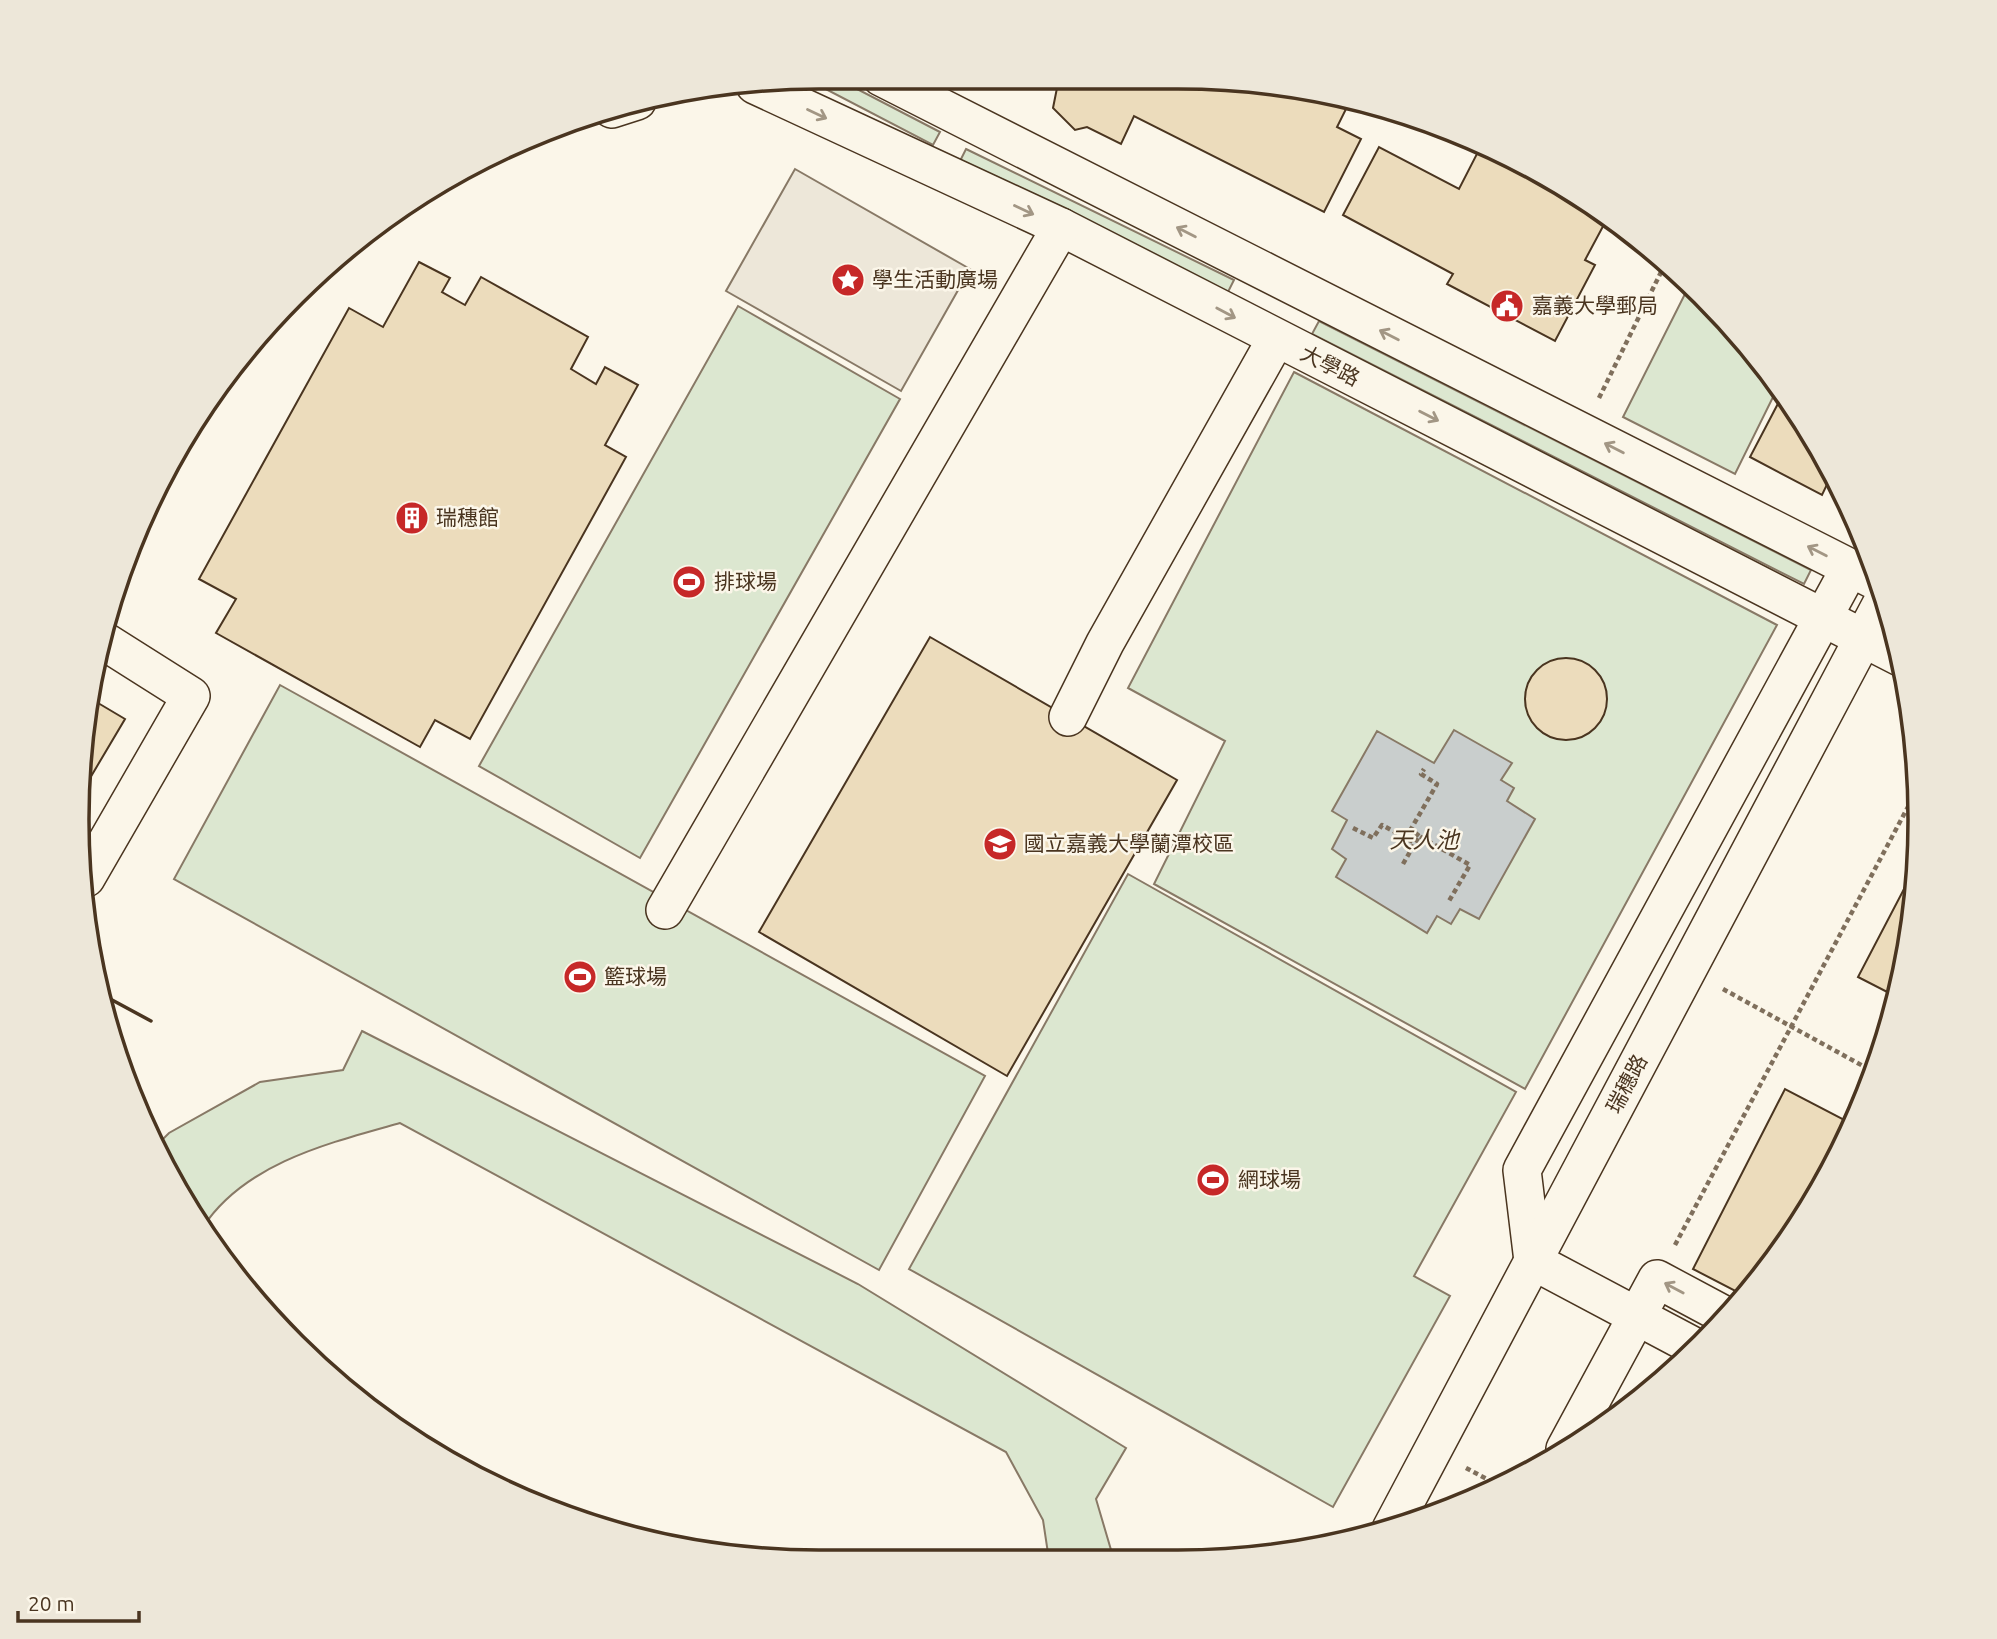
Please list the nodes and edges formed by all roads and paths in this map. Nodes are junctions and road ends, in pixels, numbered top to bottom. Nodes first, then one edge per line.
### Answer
1 (905, 89) edge
2 (943, 89) edge
3 (769, 91) edge
4 (956, 115) junction
5 (1061, 227) junction
6 (1661, 272) edge
7 (1276, 339) junction
8 (1582, 432) junction
9 (1864, 575) edge
10 (1877, 611) edge
11 (1822, 618) junction
12 (1862, 639) junction
13 (110, 645) edge
14 (1888, 651) edge
15 (1068, 716) dead end
16 (1424, 769) dead end
17 (1907, 808) edge
18 (1353, 828) dead end
19 (1419, 836) junction
20 (1415, 844) junction
21 (1403, 864) dead end
22 (91, 869) edge
23 (1450, 901) dead end
24 (665, 910) dead end
25 (1688, 970) junction
26 (1791, 1027) junction
27 (1864, 1067) edge
28 (1533, 1261) junction
29 (1657, 1279) junction
30 (1717, 1311) edge
31 (1637, 1316) junction
32 (1687, 1343) edge
33 (1574, 1433) edge
34 (1398, 1515) edge

1 - 4 street
2 - 4 street
3 -> 5 street, 大學路
8 -> 4 street
5 -> 7 street, 大學路
5 - 24 street
6 - 8 path
7 -> 11 street, 大學路
7 - 15 street
9 -> 8 street
9 - 11 street
10 - 12 street, 瑞穗路
11 - 12 street, 大學路
11 - 28 street
12 - 14 street, 大學路
12 - 25 street, 瑞穗路
13 - 22 street
16 - 19 path
17 - 26 path
18 - 20 path
19 - 20 path
19 - 23 path
20 - 21 path
25 - 26 path
25 - 28 street, 瑞穗路
26 - 27 path
26 - 29 path
28 - 31 street
28 - 34 street, 瑞穗路
30 -> 29 street
29 - 31 street
31 - 32 street
31 - 33 street

